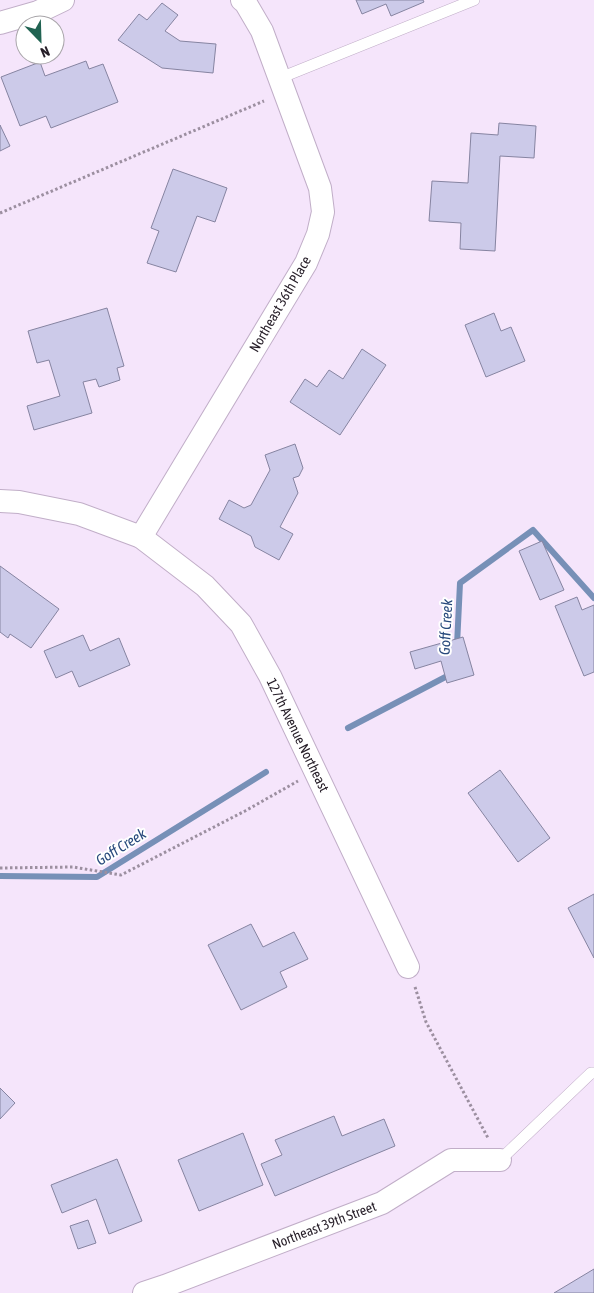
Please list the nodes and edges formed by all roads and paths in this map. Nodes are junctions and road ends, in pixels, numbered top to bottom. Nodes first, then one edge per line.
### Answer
1 (63, 0) edge
2 (242, 0) edge
3 (474, 0) edge
4 (0, 23) edge
5 (283, 85) junction
6 (0, 213) edge
7 (0, 501) edge
8 (141, 537) junction
9 (316, 771) junction
10 (0, 868) edge
11 (408, 967) joint
12 (594, 1073) edge
13 (500, 1160) junction
14 (144, 1293) edge

1 - 4 street
2 - 5 street, Northeast 36th Place
3 - 5 lane
5 - 6 path
5 - 8 street, Northeast 36th Place
7 - 8 street, 127th Avenue Northeast
8 - 9 street, 127th Avenue Northeast
9 - 10 path
9 - 11 street, 127th Avenue Northeast
11 - 13 path
12 - 13 lane
13 - 14 street, Northeast 39th Street

